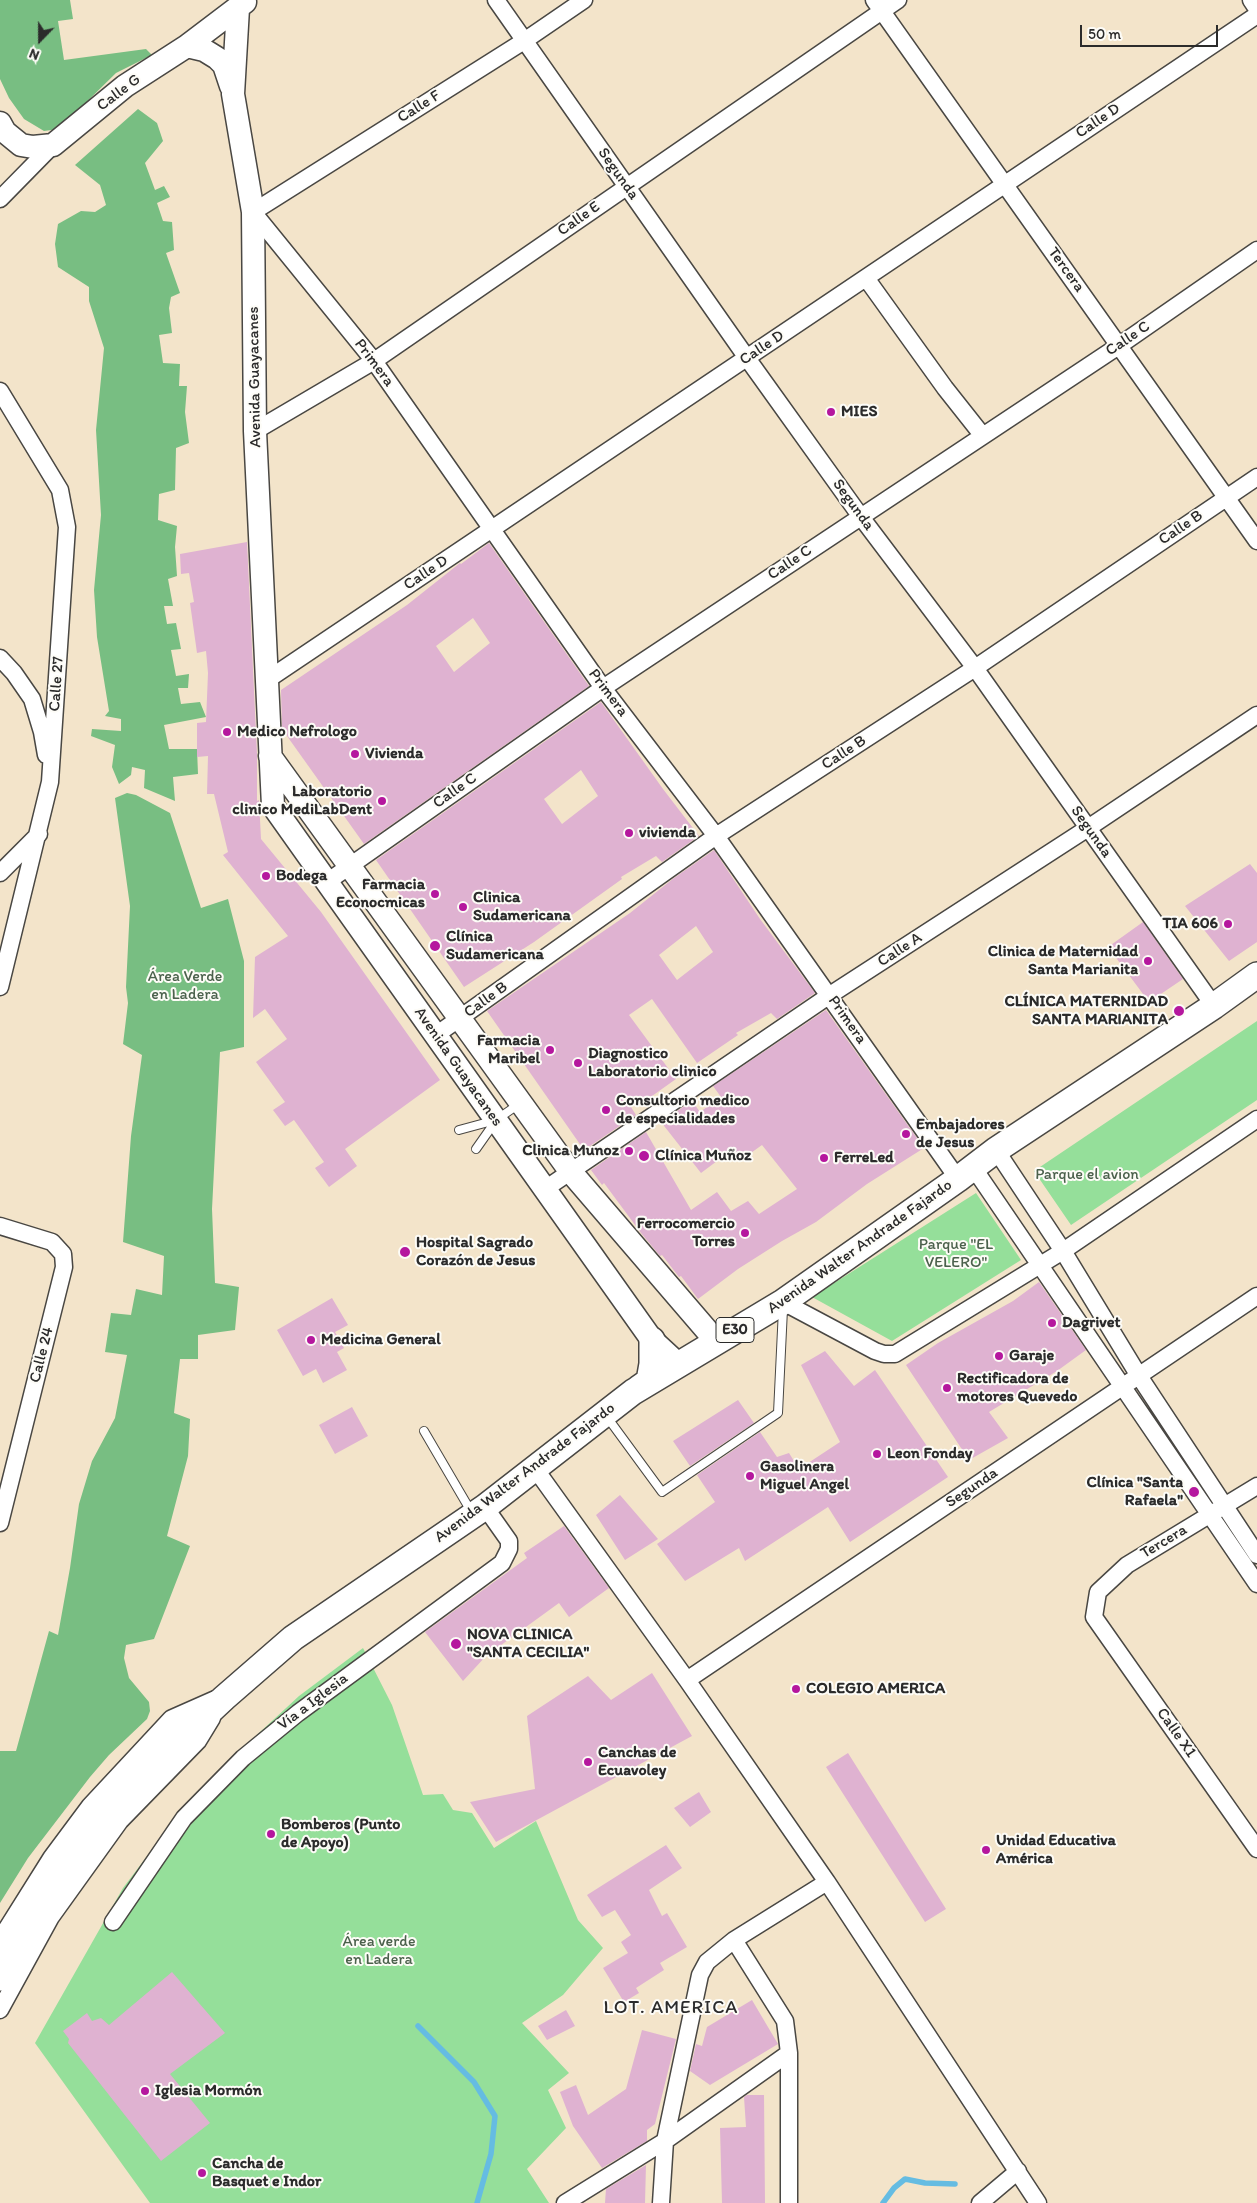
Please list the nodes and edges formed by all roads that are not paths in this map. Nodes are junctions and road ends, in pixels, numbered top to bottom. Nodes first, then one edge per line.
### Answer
1 (496, 0) edge
2 (584, 0) edge
3 (898, 0) edge
4 (1251, 0) edge
5 (241, 2) edge
6 (878, 5) edge
7 (1257, 9) edge
8 (1257, 15) edge
9 (524, 41) junction
10 (187, 46) junction
11 (233, 94) junction
12 (0, 122) edge
13 (53, 145) junction
14 (1004, 184) junction
15 (626, 186) junction
16 (0, 199) edge
17 (253, 212) junction
18 (1257, 250) edge
19 (866, 278) junction
20 (1120, 345) junction
21 (747, 358) junction
22 (374, 361) junction
23 (0, 391) edge
24 (255, 431) junction
25 (983, 436) junction
26 (1257, 477) edge
27 (1226, 497) junction
28 (861, 517) junction
29 (491, 530) junction
30 (1257, 541) edge
31 (0, 658) edge
32 (976, 668) junction
33 (267, 680) junction
34 (603, 688) junction
35 (1257, 715) edge
36 (270, 755) junction
37 (50, 782) junction
38 (1088, 828) junction
39 (39, 834) junction
40 (716, 836) junction
41 (349, 865) junction
42 (0, 873) edge
43 (327, 882) junction
44 (1257, 975) edge
45 (1, 981) edge
46 (830, 995) junction
47 (1214, 1006) junction
48 (460, 1019) junction
49 (436, 1035) junction
50 (521, 1103) junction
51 (1257, 1119) edge
52 (496, 1120) junction
53 (459, 1130) dead end
54 (476, 1149) dead end
55 (996, 1150) junction
56 (570, 1171) junction
57 (965, 1173) junction
58 (545, 1189) junction
59 (0, 1226) edge
60 (1063, 1251) junction
61 (1041, 1264) junction
62 (1257, 1296) edge
63 (783, 1302) junction
64 (652, 1340) junction
65 (716, 1342) junction
66 (678, 1364) junction
67 (1139, 1376) junction
68 (1124, 1387) junction
69 (633, 1392) junction
70 (604, 1414) junction
71 (424, 1431) dead end
72 (534, 1467) junction
73 (1257, 1486) edge
74 (479, 1511) junction
75 (1217, 1511) junction
76 (0, 1523) edge
77 (1257, 1555) edge
78 (1257, 1584) edge
79 (1094, 1617) joint
80 (687, 1680) junction
81 (224, 1698) junction
82 (1257, 1849) edge
83 (827, 1882) junction
84 (113, 1922) dead end
85 (734, 1940) junction
86 (0, 1945) edge
87 (0, 1978) edge
88 (0, 2010) edge
89 (789, 2053) junction
90 (665, 2141) junction
91 (1018, 2172) junction
92 (565, 2203) edge
93 (661, 2203) edge
94 (789, 2203) edge
95 (980, 2203) edge
96 (1038, 2203) edge

1 - 9 street, Segunda
2 - 9 street, Calle F
3 - 6 street, Calle E
4 - 7 street
5 - 10 street, Calle G
5 - 11 street, Avenida Guayacanes
6 - 14 street, Tercera
6 - 15 street, Calle E
8 - 14 street, Calle D
9 - 15 street, Segunda
9 - 17 street, Calle F
10 - 11 street
10 - 13 street, Calle G
11 - 17 street, Avenida Guayacanes
12 - 13 street
13 - 16 street, Calle G
14 - 19 street, Calle D
14 - 20 street, Tercera
15 - 21 street, Segunda
15 - 22 street, Calle E
17 - 22 street, Primera
17 - 24 street, Avenida Guayacanes
18 - 20 street, Calle C
19 - 21 street, Calle D
19 - 25 street
20 - 25 street, Calle C
20 - 27 street, Tercera
21 - 28 street, Segunda
21 - 29 street, Calle D
22 - 24 street, Calle E
22 - 29 street, Primera
23 - 37 street, Calle 27
24 - 33 street, Avenida Guayacanes
25 - 28 street, Calle C
26 - 27 street, Calle B
27 - 30 street, Tercera
27 - 32 street, Calle B
28 - 32 street, Segunda
28 - 34 street, Calle C
29 - 33 street, Calle D
29 - 34 street, Primera
31 - 37 street
32 - 38 street, Segunda
32 - 40 street, Calle B
33 - 36 street, Avenida Guayacanes
34 - 40 street, Primera
34 - 41 street, Calle C
35 - 38 street, Calle A
36 - 41 street, Avenida Guayacanes
36 - 43 street, Avenida Guayacanes
37 - 39 street, Calle 27
38 - 46 street, Calle A
38 - 47 street, Segunda
39 - 42 street
39 - 45 street, Calle 27
40 - 46 street, Primera
40 - 48 street, Calle B
41 - 43 street, Calle C
41 - 48 street, Avenida Guayacanes
43 - 49 street, Avenida Guayacanes
44 - 47 main road, Avenida Walter Andrade Fajardo / E30
46 - 56 street, Calle A
46 - 57 street, Primera
47 - 55 main road, Avenida Walter Andrade Fajardo / E30
48 - 49 street, Calle B
48 - 50 street, Avenida Guayacanes
49 - 52 street, Avenida Guayacanes
50 - 52 lane
50 - 56 street, Avenida Guayacanes
51 - 60 street
52 - 53 lane
52 - 54 lane
52 - 58 street, Avenida Guayacanes
55 - 57 main road, Avenida Walter Andrade Fajardo / E30
55 - 60 street
56 - 58 street, Calle A
56 - 65 street, Avenida Guayacanes
57 - 61 street, Primera
57 - 63 main road, Avenida Walter Andrade Fajardo / E30
58 - 64 street, Avenida Guayacanes
59 - 76 street, Calle 24
60 - 61 street
60 - 67 street
61 - 63 street
61 - 68 street, Primera
62 - 67 street, Segunda
63 - 65 main road, Avenida Walter Andrade Fajardo / E30
63 - 70 lane
64 - 66 street, Avenida Guayacanes
64 - 69 main road
65 - 66 main road, Avenida Walter Andrade Fajardo / E30
66 - 69 main road, Avenida Walter Andrade Fajardo / E30
67 - 68 street, Segunda
67 - 75 street
68 - 75 street, Primera
68 - 80 street, Segunda
69 - 70 main road, Avenida Walter Andrade Fajardo / E30
70 - 72 main road, Avenida Walter Andrade Fajardo / E30
71 - 74 lane
72 - 74 main road, Avenida Walter Andrade Fajardo / E30
72 - 80 street
73 - 75 street, Tercera
74 - 81 main road, Avenida Walter Andrade Fajardo / E30
74 - 84 street, Vía a Iglesia
75 - 77 street
75 - 78 street
75 - 79 street, Tercera
79 - 82 street, Calle X1
80 - 83 street
81 - 86 street, Avenida Walter Andrade Fajardo / E30
81 - 87 main road, Avenida Walter Andrade Fajardo
81 - 88 street, Avenida Walter Andrade Fajardo / E30
83 - 85 street
83 - 91 street
85 - 89 street
85 - 90 street
89 - 90 street
89 - 94 street
90 - 92 street
90 - 93 street
91 - 95 street
91 - 96 street

